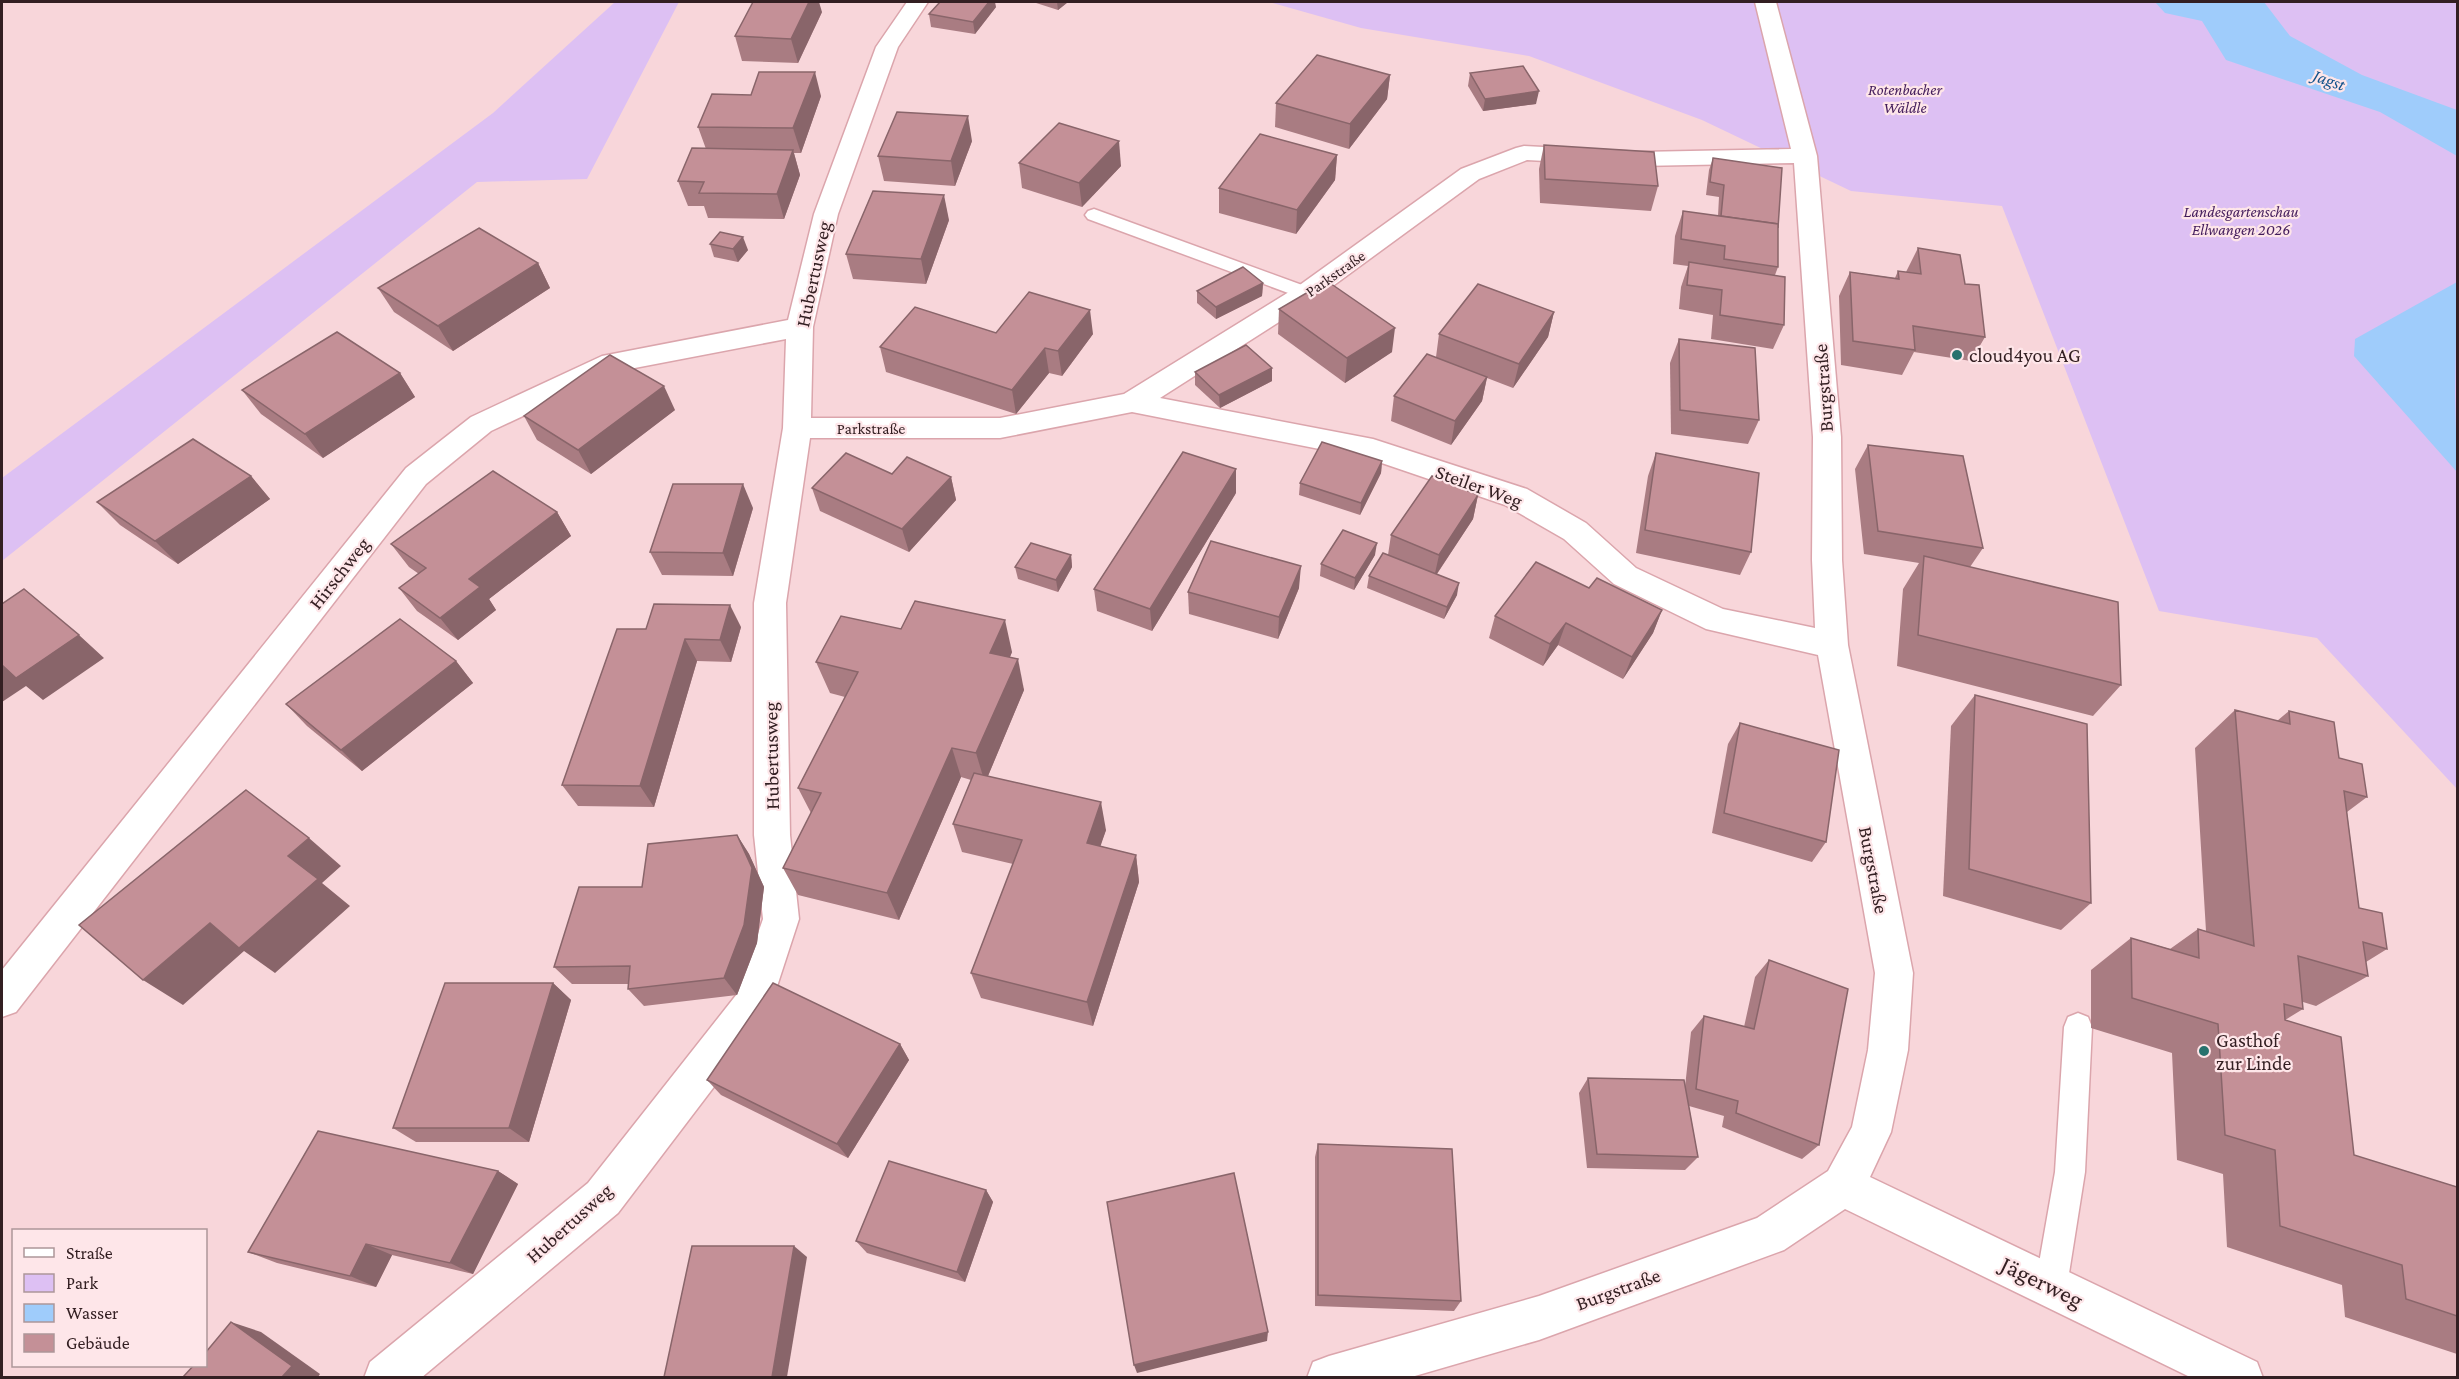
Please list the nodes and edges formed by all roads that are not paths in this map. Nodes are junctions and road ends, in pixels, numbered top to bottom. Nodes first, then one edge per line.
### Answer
1 (917, 2) edge
2 (1766, 2) edge
3 (1805, 156) junction
4 (1094, 215) dead end
5 (1306, 293) junction
6 (800, 327) junction
7 (1132, 402) junction
8 (797, 428) junction
9 (1832, 645) junction
10 (2, 999) edge
11 (2078, 1027) dead end
12 (1843, 1186) junction
13 (2051, 1286) junction
14 (386, 1377) edge
15 (1329, 1377) edge
16 (2241, 1377) edge

1 - 6 street, Hubertusweg
2 - 3 street, Burgstraße
3 - 5 street, Parkstraße
3 - 9 street, Burgstraße
4 - 5 lane
5 - 7 street, Parkstraße
6 - 8 street, Hubertusweg
6 - 10 street, Hirschweg
7 - 8 street, Parkstraße
7 - 9 street, Steiler Weg
8 - 14 street, Hubertusweg
9 - 12 street, Burgstraße
11 - 13 lane
12 - 13 street, Jägerweg
12 - 15 street, Burgstraße
13 - 16 street, Jägerweg

